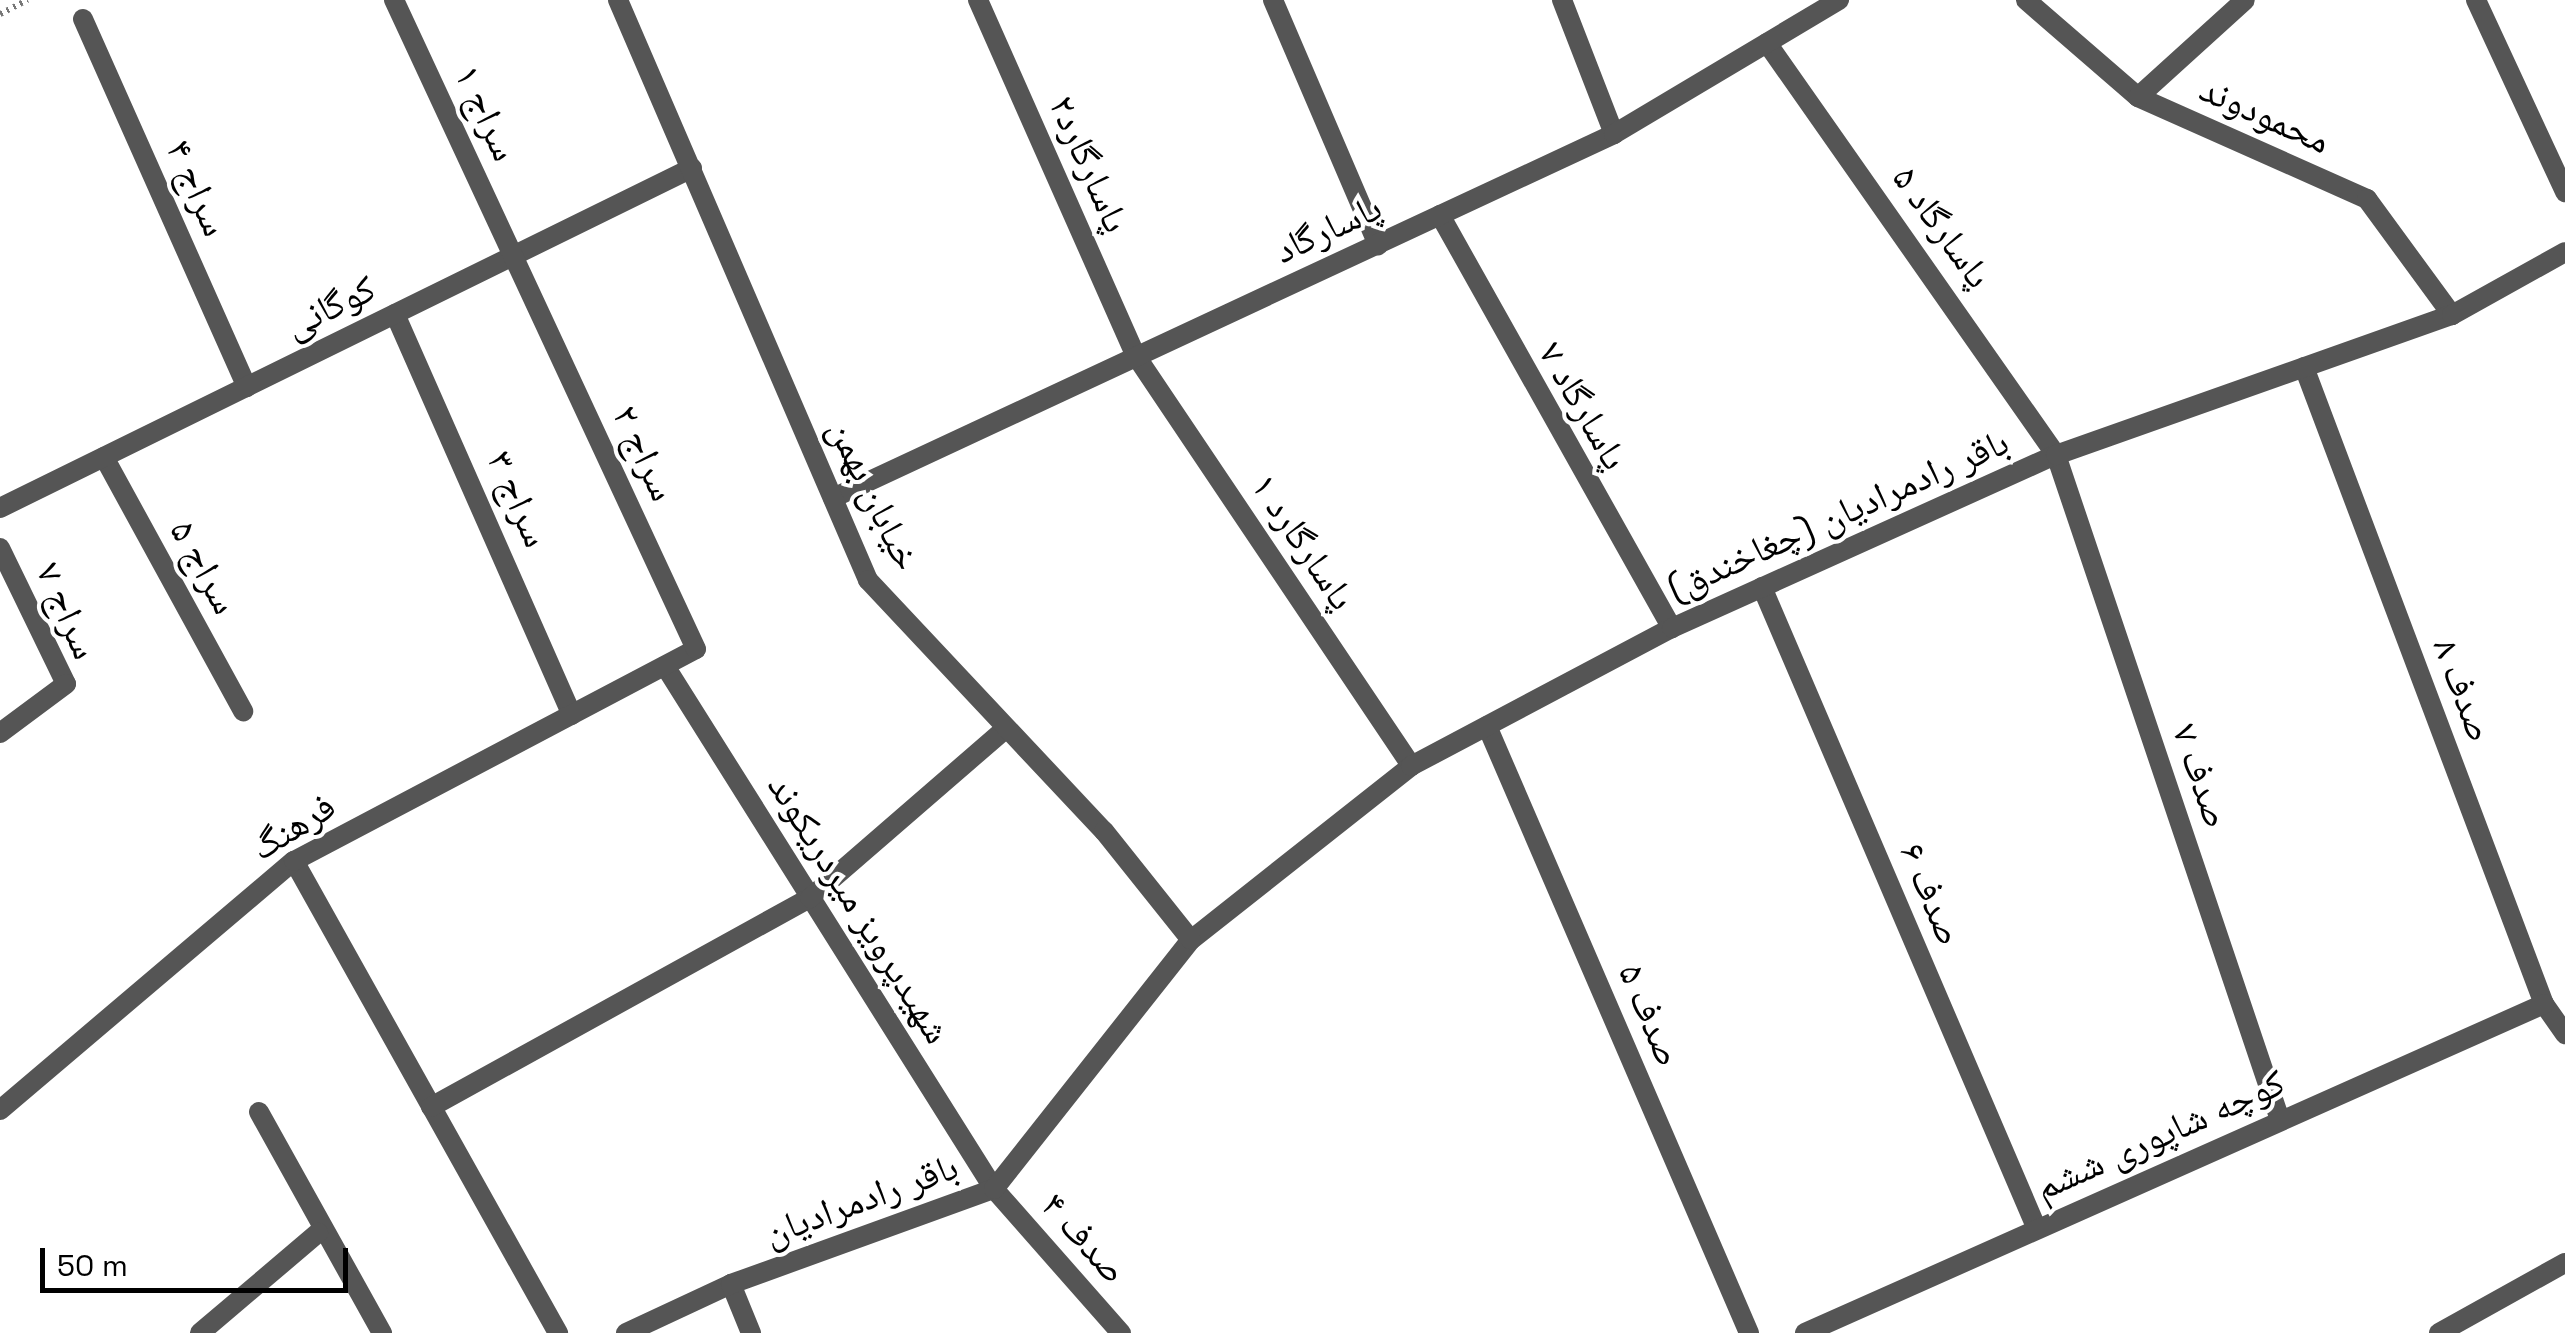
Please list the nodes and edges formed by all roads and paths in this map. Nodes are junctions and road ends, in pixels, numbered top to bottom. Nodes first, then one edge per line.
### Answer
1 (28, 0) edge
2 (394, 0) edge
3 (618, 0) edge
4 (978, 0) edge
5 (1273, 0) edge
6 (1562, 0) edge
7 (1840, 0) edge
8 (2026, 0) edge
9 (2245, 0) edge
10 (2476, 0) edge
11 (0, 14) edge
12 (83, 19) dead end
13 (1766, 44) junction
14 (2138, 97) junction
15 (1614, 134) junction
16 (692, 168) junction
17 (2565, 192) edge
18 (1440, 216) junction
19 (1378, 244) junction
20 (2565, 252) edge
21 (514, 255) junction
22 (395, 314) junction
23 (2452, 315) junction
24 (1136, 356) junction
25 (2304, 367) junction
26 (246, 387) junction
27 (2056, 455) junction
28 (104, 457) junction
29 (833, 498) junction
30 (0, 508) edge
31 (0, 548) edge
32 (1762, 587) junction
33 (1672, 628) junction
34 (665, 666) junction
35 (242, 711) dead end
36 (572, 714) junction
37 (1487, 726) junction
38 (1005, 730) junction
39 (0, 733) edge
40 (1411, 766) junction
41 (294, 861) junction
42 (810, 898) junction
43 (1191, 940) junction
44 (2544, 1004) junction
45 (2565, 1034) edge
46 (431, 1107) junction
47 (0, 1110) edge
48 (258, 1112) dead end
49 (2280, 1120) junction
50 (994, 1189) junction
51 (2036, 1228) junction
52 (318, 1233) junction
53 (2565, 1263) edge
54 (731, 1284) junction
55 (200, 1333) edge
56 (382, 1333) edge
57 (558, 1333) edge
58 (626, 1333) edge
59 (751, 1333) edge
60 (1121, 1333) edge
61 (1749, 1333) edge
62 (1805, 1333) edge
63 (2439, 1333) edge

1 - 11 path
2 - 21 street, سراج ۱
3 - 16 street, خیابان بهمن
4 - 24 street, پاسارگارد۲
5 - 19 street
6 - 15 street
7 - 13 street, پاسارگاد
8 - 14 street, محمودوند
9 - 14 street
10 - 17 street
12 - 26 street, سراج ۴
13 - 15 street, پاسارگاد
13 - 27 street, پاسارگاد ۵
14 - 23 street, محمودوند
15 - 18 street, پاسارگاد
16 - 21 street, کوگانی
16 - 29 street, خیابان بهمن
18 - 19 street, پاسارگاد
18 - 33 street, پاسارگاد ۷
19 - 24 street, پاسارگاد
20 - 23 street, باقر رادمرادیان (چغاخندق)
21 - 22 street, کوگانی
21 - 34 street, سراج ۲
22 - 26 street, کوگانی
22 - 36 street, سراج ۳
23 - 25 street, باقر رادمرادیان (چغاخندق)
24 - 29 street, پاسارگاد
24 - 40 street, پاسارگارد ۱
25 - 27 street, باقر رادمرادیان (چغاخندق)
25 - 44 street, صدف ۸
26 - 28 street, کوگانی
27 - 32 street, باقر رادمرادیان (چغاخندق)
27 - 49 street, صدف ۷
28 - 30 street, کوگانی
28 - 35 street, سراج ۵
29 - 38 street, خیابان بهمن
31 - 39 street, سراج ۷
32 - 33 street, باقر رادمرادیان (چغاخندق)
32 - 51 street, صدف ۶
33 - 37 street, باقر رادمرادیان (چغاخندق)
34 - 36 street, فرهنگ
34 - 42 street, شهیدپرویز میردریکوند
36 - 41 street, فرهنگ
37 - 40 street, باقر رادمرادیان (چغاخندق)
37 - 61 street, صدف ۵
38 - 42 street
38 - 43 street, خیابان بهمن
40 - 43 street, باقر رادمرادیان (چغاخندق)
41 - 46 street
41 - 47 street, فرهنگ
42 - 46 street
42 - 50 street, شهیدپرویز میردریکوند
43 - 50 street, باقر رادمرادیان
44 - 45 street, صدف ۸
44 - 49 street, کوچه شاپوری ششم
46 - 57 street
48 - 52 street
49 - 51 street, کوچه شاپوری ششم
50 - 54 street, باقر رادمرادیان
50 - 60 street, صدف ۴
51 - 62 street, کوچه شاپوری ششم
52 - 55 street
52 - 56 street
53 - 63 street
54 - 58 street, باقر رادمرادیان
54 - 59 street

